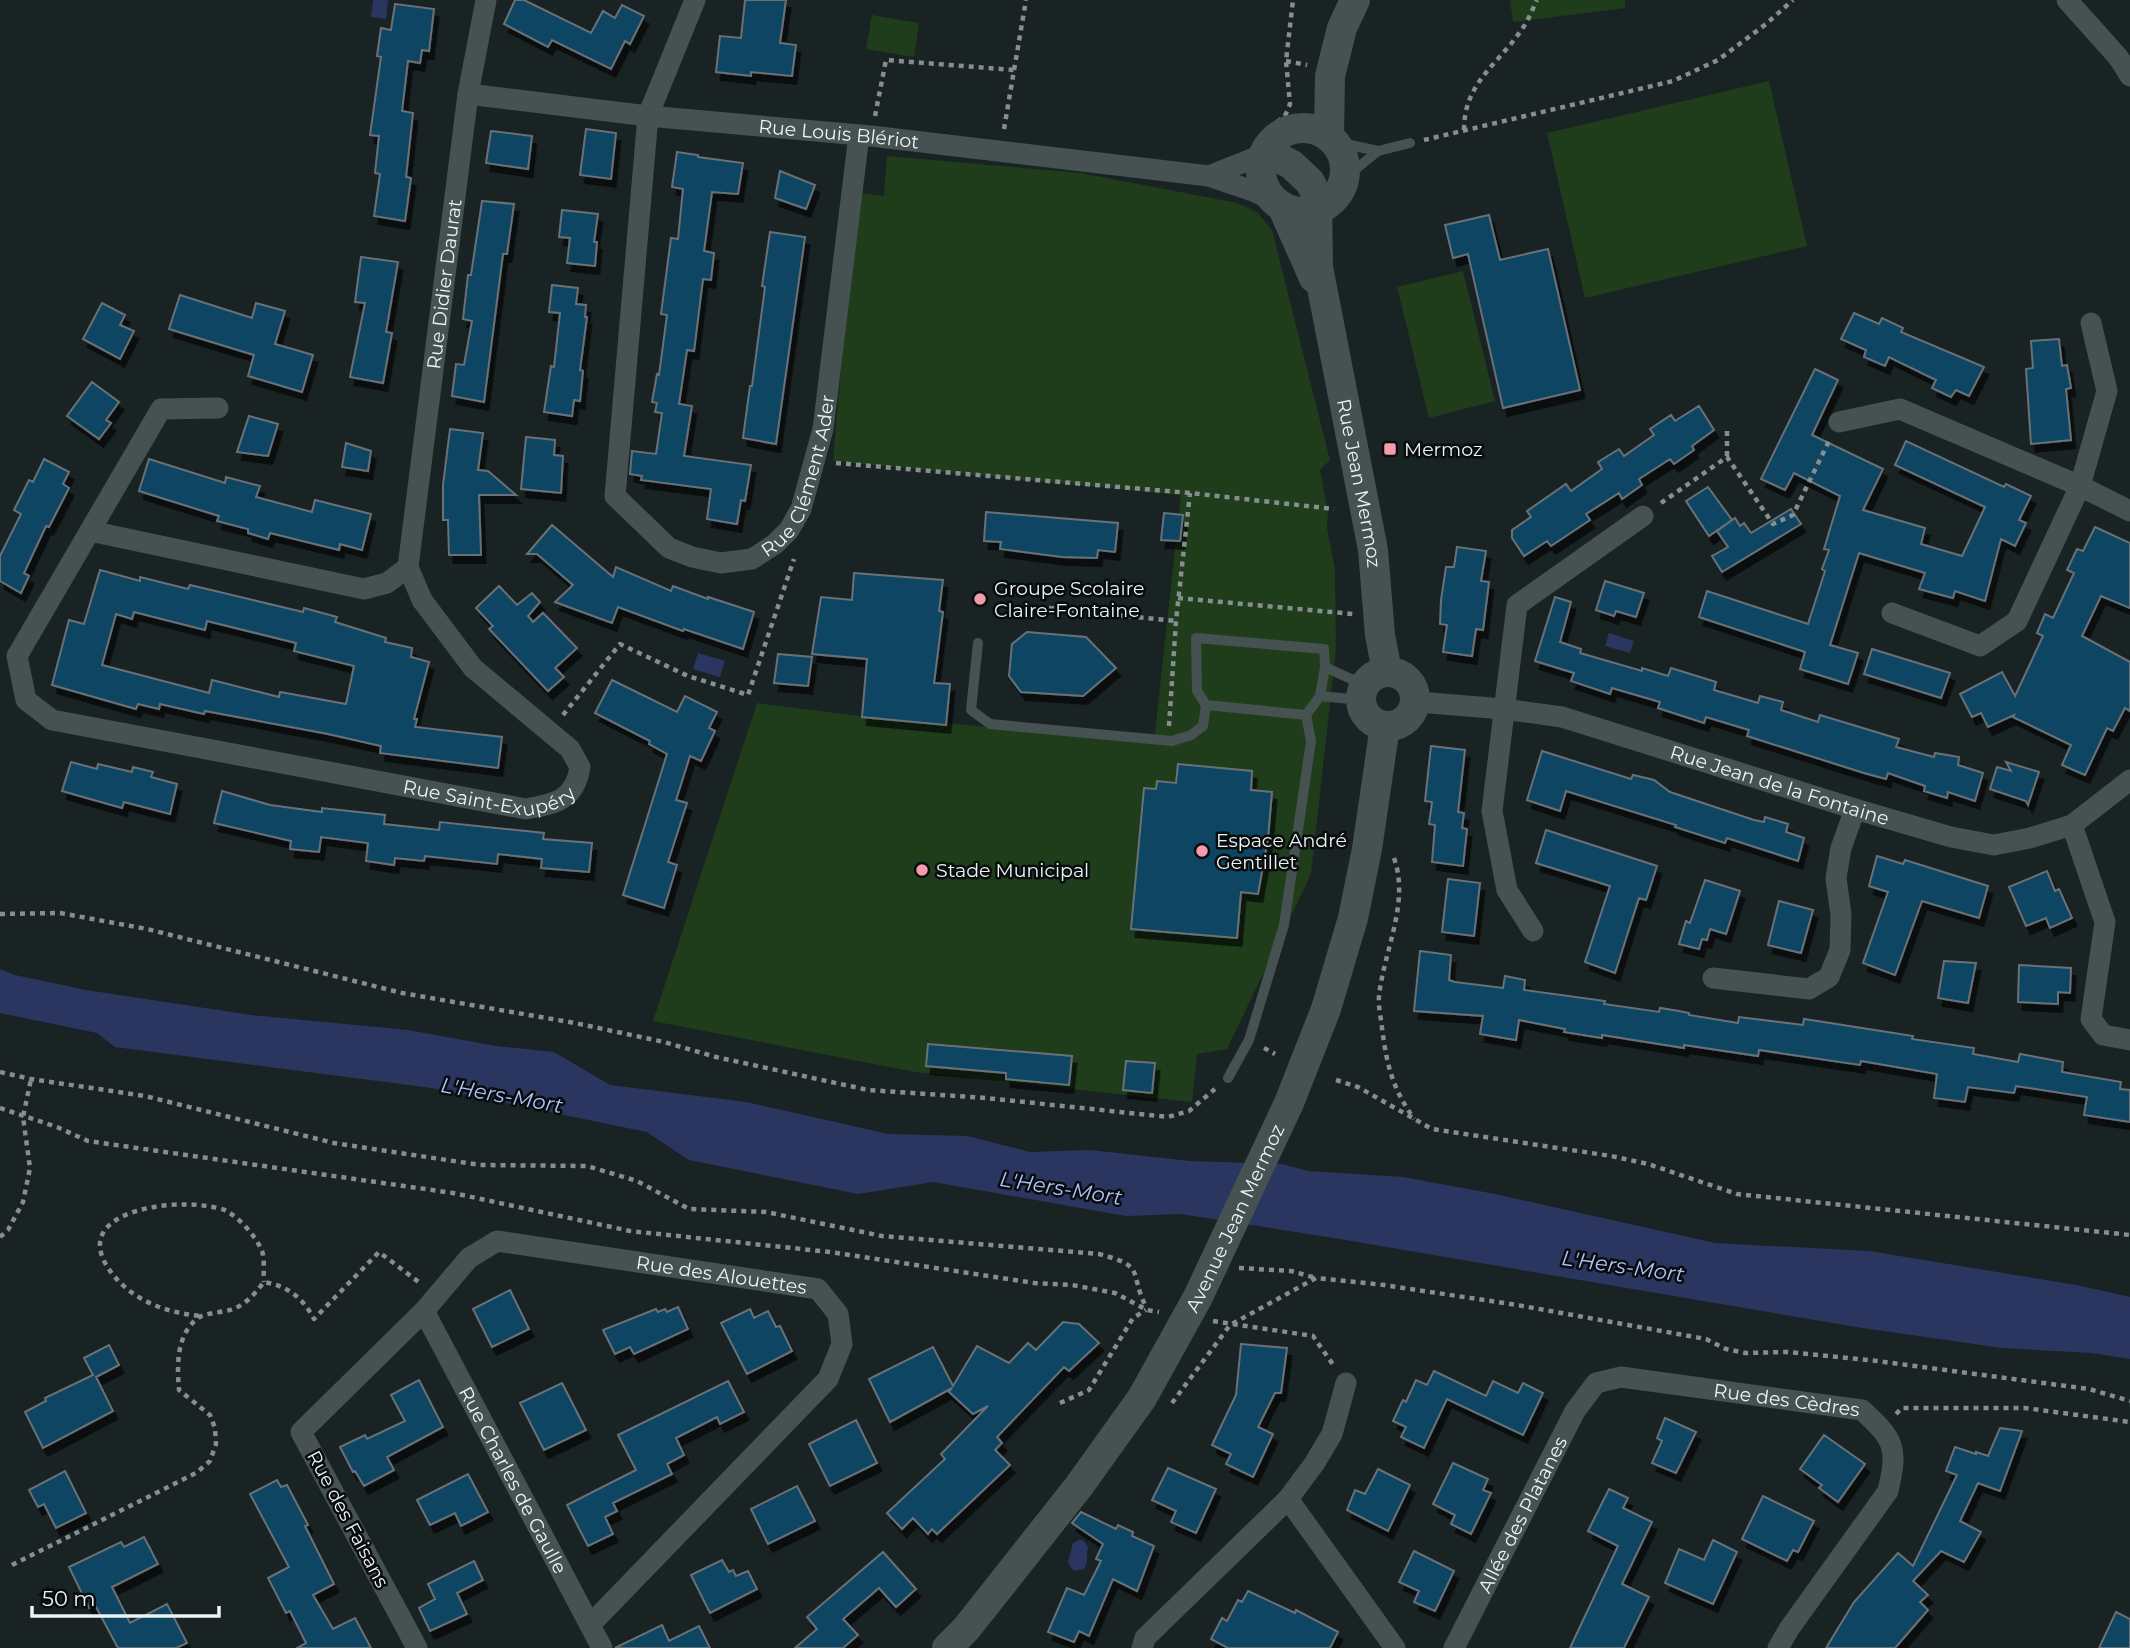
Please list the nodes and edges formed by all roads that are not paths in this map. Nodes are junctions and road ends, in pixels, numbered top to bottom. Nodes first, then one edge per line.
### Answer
1 (486, 0) edge
2 (695, 0) edge
3 (1355, 0) edge
4 (2067, 0) edge
5 (2124, 53) edge
6 (1330, 76) junction
7 (2130, 76) edge
8 (468, 94) junction
9 (648, 116) junction
10 (865, 136) junction
11 (1273, 138) junction
12 (1333, 139) junction
13 (1410, 143) road end
14 (1378, 150) junction
15 (1209, 176) junction
16 (1345, 178) junction
17 (1278, 203) junction
18 (1318, 210) junction
19 (1322, 298) junction
20 (2091, 323) dead end
21 (218, 408) dead end
22 (1839, 422) road end
23 (2080, 486) junction
24 (2130, 511) edge
25 (1643, 516) road end
26 (90, 530) junction
27 (408, 568) junction
28 (1892, 613) dead end
29 (978, 643) dead end
30 (1325, 667) junction
31 (1371, 685) junction
32 (1320, 696) junction
33 (1417, 702) junction
34 (1206, 705) junction
35 (1504, 709) junction
36 (1306, 715) junction
37 (1385, 726) junction
38 (2130, 780) edge
39 (1855, 808) junction
40 (2072, 825) junction
41 (1533, 931) dead end
42 (1713, 978) dead end
43 (2130, 1040) edge
44 (1228, 1078) road end
45 (430, 1303) junction
46 (1346, 1383) road end
47 (1596, 1383) joint
48 (1288, 1499) junction
49 (590, 1625) junction
50 (417, 1648) edge
51 (602, 1648) edge
52 (947, 1648) edge
53 (1142, 1648) edge
54 (1395, 1648) edge
55 (1454, 1648) edge
56 (1778, 1648) edge

1 - 8 street, Rue Didier Daurat
2 - 9 street
3 - 6 street
4 - 5 street
5 - 7 street
6 - 11 street
6 - 12 street
8 - 9 street, Rue Louis Blériot
8 - 27 street, Rue Didier Daurat
9 - 10 street, Rue Louis Blériot
9 - 10 street, Rue Clément Ader
10 - 15 street, Rue Louis Blériot
11 - 12 street
11 - 15 street, Rue Louis Blériot
11 - 17 street, Rue Jean Mermoz
11 - 18 street
12 - 14 lane
12 - 16 street
13 - 14 lane
14 - 16 lane
15 - 17 street, Rue Louis Blériot
16 - 18 street
17 - 18 street
17 - 19 street, Rue Jean Mermoz
18 - 19 street, Rue Jean Mermoz
19 - 31 street, Rue Jean Mermoz
20 - 23 street
21 - 26 street, Rue Saint-Exupéry
22 - 23 street
23 - 24 street
23 - 28 street
25 - 35 street
26 - 27 street
26 - 27 street, Rue Saint-Exupéry
29 - 34 lane
30 - 31 lane
30 - 32 lane
30 - 34 lane
31 - 32 lane
31 - 33 street
31 - 37 street
32 - 36 lane
33 - 35 street, Rue Jean de la Fontaine
33 - 37 street
34 - 36 lane
35 - 39 street, Rue Jean de la Fontaine
35 - 41 street
36 - 44 lane
37 - 52 street, Avenue Jean Mermoz
38 - 40 street, Rue Jean de la Fontaine
39 - 40 street, Rue Jean de la Fontaine
39 - 42 street
40 - 43 street
45 - 49 street, Rue Charles de Gaulle
45 - 49 street, Rue des Alouettes
45 - 50 street, Rue des Faisans
46 - 48 street
47 - 55 street, Allée des Platanes
47 - 56 street, Rue des Cèdres
48 - 53 street
48 - 54 street
49 - 51 street, Rue Charles de Gaulle

